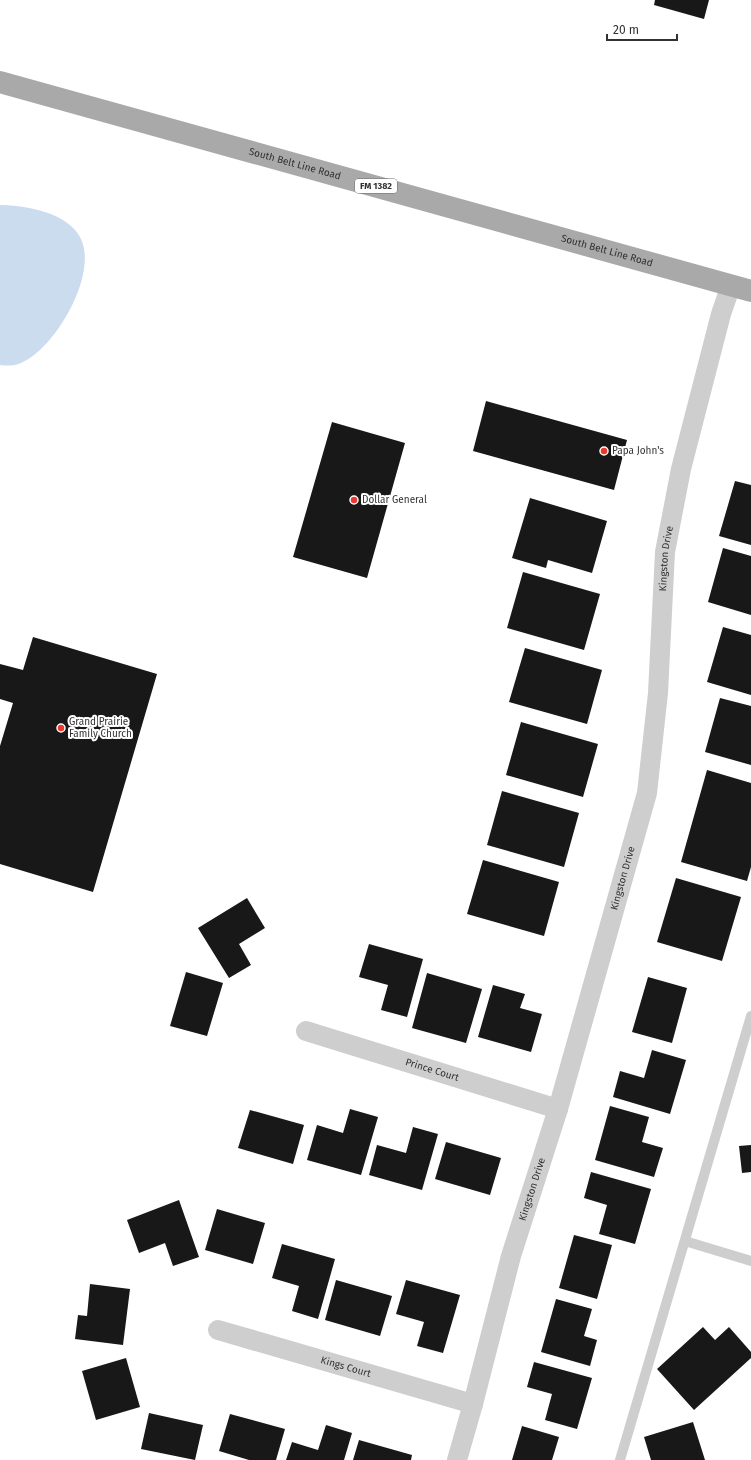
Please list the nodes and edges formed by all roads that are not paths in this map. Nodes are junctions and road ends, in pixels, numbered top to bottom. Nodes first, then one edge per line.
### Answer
1 (0, 82) edge
2 (741, 288) edge
3 (751, 1016) edge
4 (306, 1031) dead end
5 (558, 1109) junction
6 (685, 1241) junction
7 (751, 1261) edge
8 (218, 1330) dead end
9 (473, 1404) junction
10 (457, 1460) edge
11 (620, 1460) edge

1 - 2 main road, South Belt Line Road / FM 1382
2 - 5 street, Kingston Drive
3 - 6 lane
4 - 5 street, Prince Court
5 - 9 street, Kingston Drive
6 - 7 lane
6 - 11 lane
8 - 9 street, Kings Court
9 - 10 street, Kingston Drive

